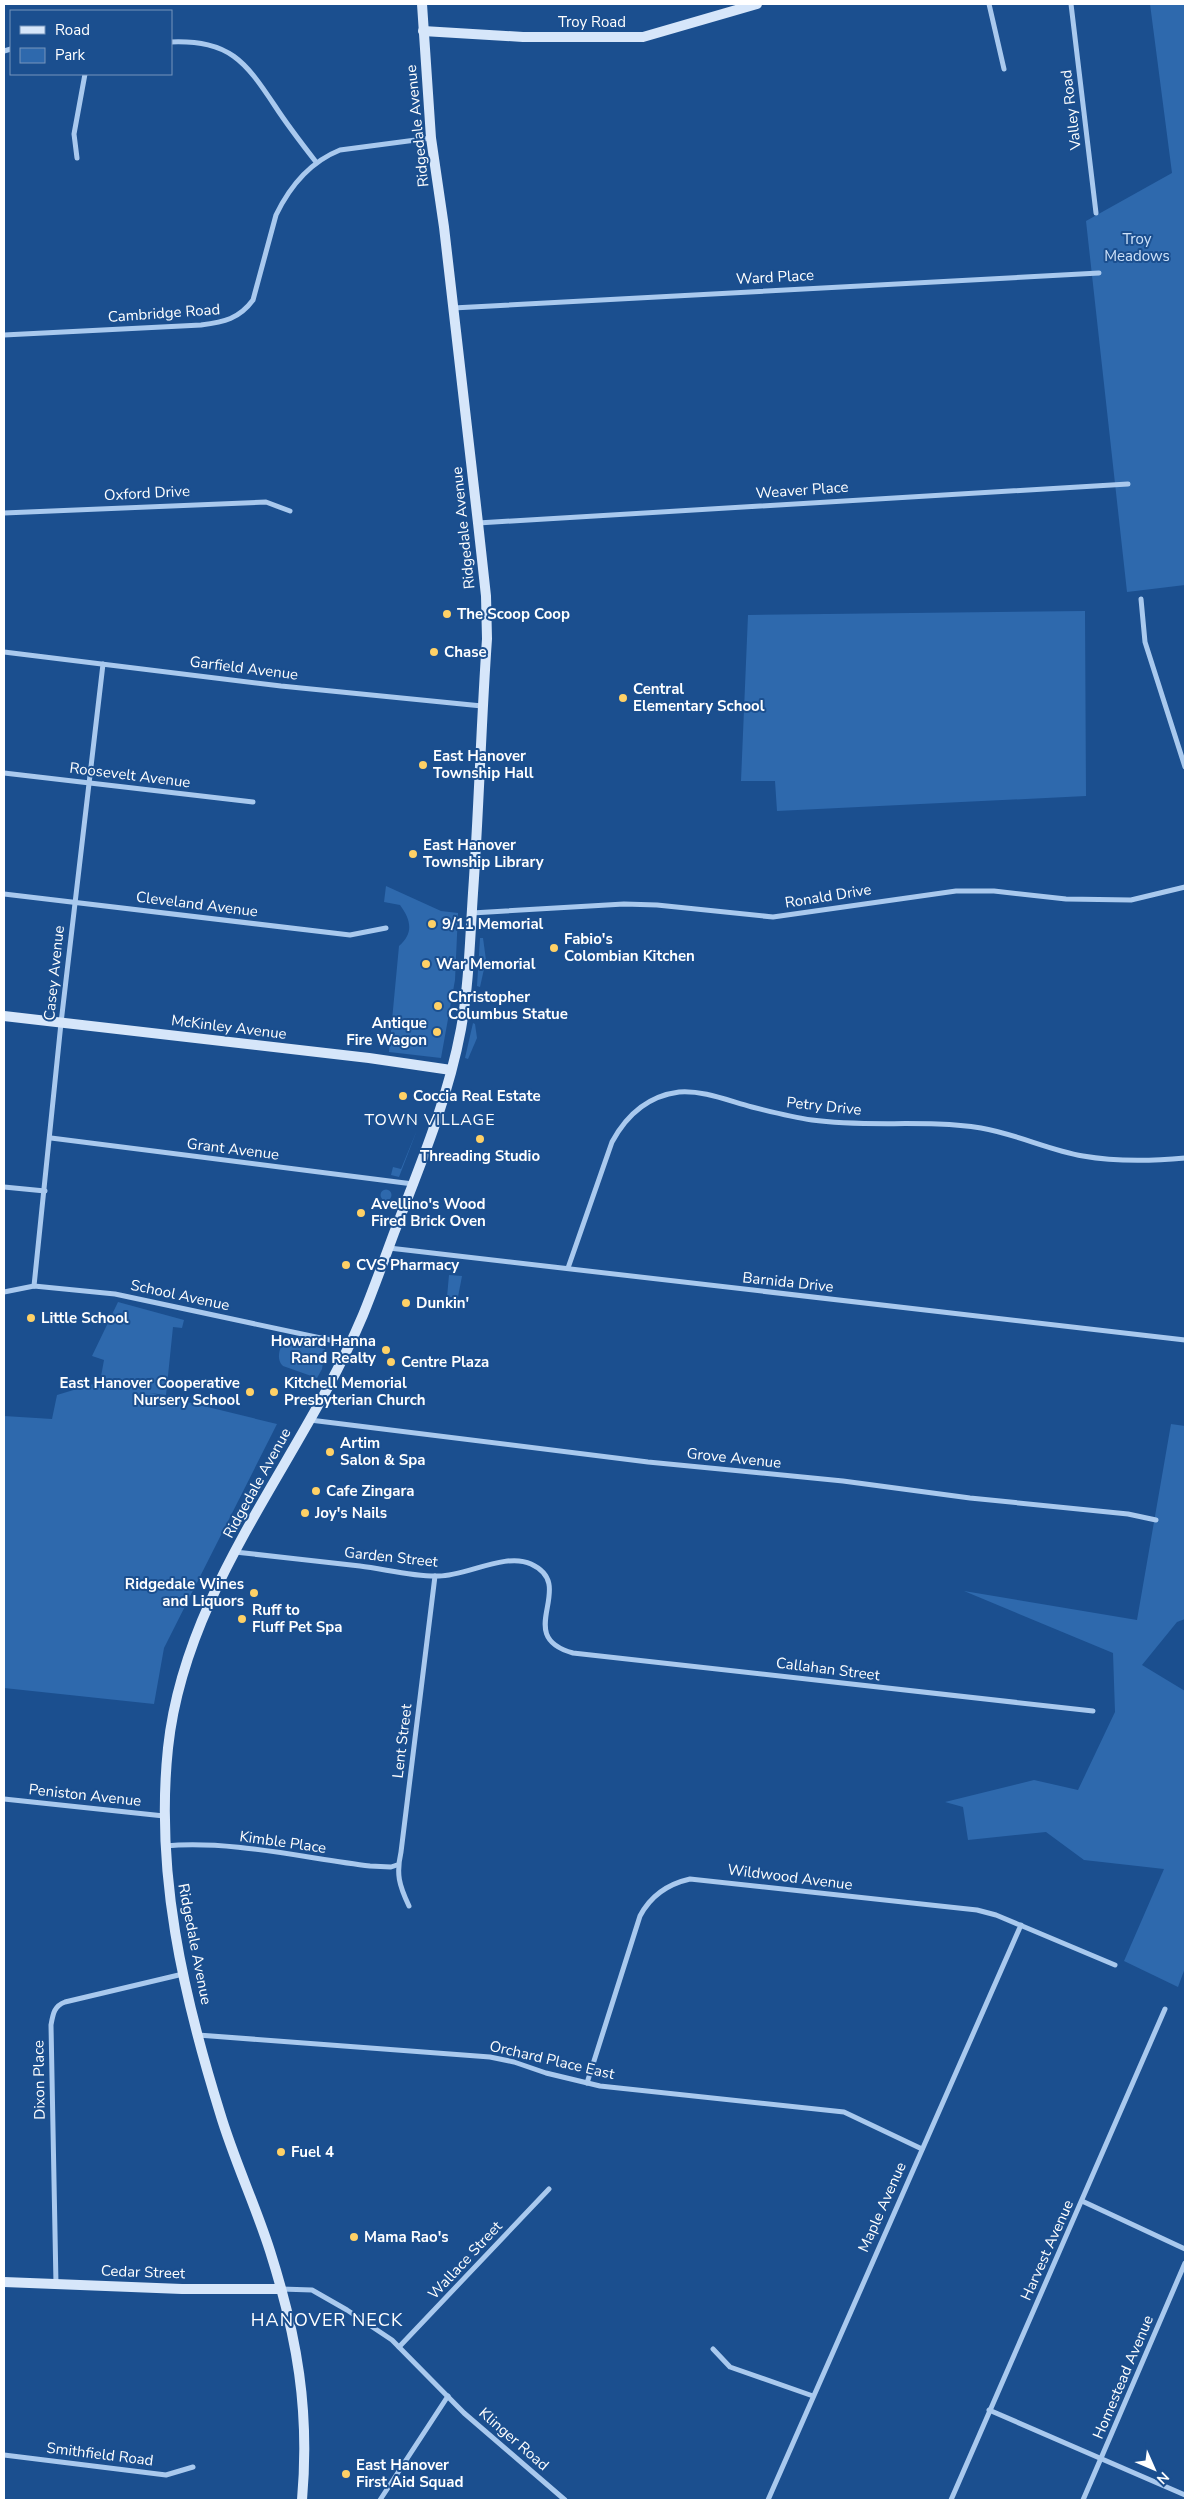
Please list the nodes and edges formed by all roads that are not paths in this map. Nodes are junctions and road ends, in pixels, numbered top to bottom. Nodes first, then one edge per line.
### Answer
1 (422, 4) edge
2 (757, 4) edge
3 (989, 4) edge
4 (1071, 4) edge
5 (423, 31) junction
6 (172, 42) edge
7 (1004, 69) dead end
8 (85, 75) edge
9 (431, 138) junction
10 (76, 158) dead end
11 (316, 162) junction
12 (1096, 212) dead end
13 (1099, 273) dead end
14 (453, 308) junction
15 (4, 335) edge
16 (1128, 484) dead end
17 (290, 512) dead end
18 (4, 513) edge
19 (478, 522) junction
20 (1141, 599) dead end
21 (4, 652) edge
22 (103, 664) junction
23 (482, 706) junction
24 (1185, 767) edge
25 (4, 772) edge
26 (90, 782) junction
27 (253, 802) dead end
28 (1185, 887) edge
29 (4, 894) edge
30 (75, 901) junction
31 (472, 913) junction
32 (386, 928) dead end
33 (4, 1016) edge
34 (61, 1023) junction
35 (452, 1070) junction
36 (51, 1138) junction
37 (1185, 1158) edge
38 (414, 1184) junction
39 (4, 1187) edge
40 (45, 1191) junction
41 (388, 1248) junction
42 (568, 1268) junction
43 (34, 1286) junction
44 (4, 1292) edge
45 (1185, 1340) edge
46 (349, 1344) junction
47 (309, 1419) junction
48 (1156, 1520) dead end
49 (235, 1552) junction
50 (435, 1576) junction
51 (561, 1650) joint
52 (1093, 1711) dead end
53 (4, 1799) edge
54 (164, 1816) junction
55 (165, 1846) junction
56 (397, 1864) junction
57 (409, 1906) dead end
58 (1021, 1925) junction
59 (1115, 1965) dead end
60 (183, 1974) junction
61 (1165, 2009) dead end
62 (198, 2035) junction
63 (587, 2083) junction
64 (922, 2150) junction
65 (549, 2189) dead end
66 (1082, 2201) junction
67 (1185, 2249) edge
68 (1185, 2263) edge
69 (4, 2282) edge
70 (56, 2284) junction
71 (280, 2289) junction
72 (399, 2347) junction
73 (713, 2349) dead end
74 (448, 2396) junction
75 (814, 2396) junction
76 (989, 2410) junction
77 (4, 2455) edge
78 (1101, 2459) junction
79 (193, 2467) dead end
80 (1185, 2496) edge
81 (302, 2500) edge
82 (380, 2500) edge
83 (565, 2500) edge
84 (768, 2500) edge
85 (951, 2500) edge
86 (1083, 2500) edge

1 - 5 main road, Ridgedale Avenue
2 - 5 main road, Troy Road
3 - 7 street
4 - 12 street, Valley Road
5 - 9 main road, Ridgedale Avenue
6 - 11 street
8 - 10 street
9 - 11 street, Cambridge Road
9 - 14 main road, Ridgedale Avenue
11 - 15 street, Cambridge Road
13 - 14 street, Ward Place
14 - 19 main road, Ridgedale Avenue
16 - 19 street, Weaver Place
17 - 18 street, Oxford Drive
19 - 23 main road, Ridgedale Avenue
20 - 24 street
21 - 22 street, Garfield Avenue
22 - 23 street, Garfield Avenue
22 - 26 street, Casey Avenue
23 - 31 main road, Ridgedale Avenue
25 - 26 street, Roosevelt Avenue
26 - 27 street, Roosevelt Avenue
26 - 30 street, Casey Avenue
28 - 31 street, Ronald Drive
29 - 30 street, Cleveland Avenue
30 - 32 street, Cleveland Avenue
30 - 34 street, Casey Avenue
31 - 35 main road, Ridgedale Avenue
33 - 34 main road, McKinley Avenue
34 - 35 main road, McKinley Avenue
34 - 36 street, Casey Avenue
35 - 38 main road, Ridgedale Avenue
36 - 38 street, Grant Avenue
36 - 40 street, Casey Avenue
37 - 42 street, Petry Drive
38 - 41 main road, Ridgedale Avenue
39 - 40 street
40 - 43 street, Casey Avenue
41 - 42 street, Barnida Drive
41 - 46 main road, Ridgedale Avenue
42 - 45 street, Barnida Drive
43 - 44 street, School Avenue
43 - 46 street, School Avenue
46 - 47 main road, Ridgedale Avenue
47 - 48 street, Grove Avenue
47 - 49 main road, Ridgedale Avenue
49 - 50 street, Garden Street
49 - 54 main road, Ridgedale Avenue
50 - 51 street, Garden Street
50 - 56 street, Lent Street
51 - 52 street, Callahan Street
53 - 54 street, Peniston Avenue
54 - 55 main road, Ridgedale Avenue
55 - 56 street, Kimble Place
55 - 60 main road, Ridgedale Avenue
56 - 57 street, Lent Street
58 - 59 street, Wildwood Avenue
58 - 63 street, Wildwood Avenue
58 - 64 street, Maple Avenue
60 - 62 main road, Ridgedale Avenue
60 - 70 street, Dixon Place
61 - 66 street, Harvest Avenue
62 - 63 street, Orchard Place East
62 - 71 main road, Ridgedale Avenue
63 - 64 street, Orchard Place East
64 - 75 street, Maple Avenue
65 - 72 street, Wallace Street
66 - 67 street
66 - 76 street, Harvest Avenue
68 - 78 street, Homestead Avenue
69 - 70 main road, Cedar Street
70 - 71 main road, Cedar Street
71 - 72 street, Klinger Road
71 - 81 main road, Ridgedale Avenue
72 - 74 street, Klinger Road
73 - 75 street
74 - 82 street
74 - 83 street, Klinger Road
75 - 84 street, Maple Avenue
76 - 78 street
76 - 85 street, Harvest Avenue
77 - 79 street, Smithfield Road
78 - 80 street
78 - 86 street, Homestead Avenue

